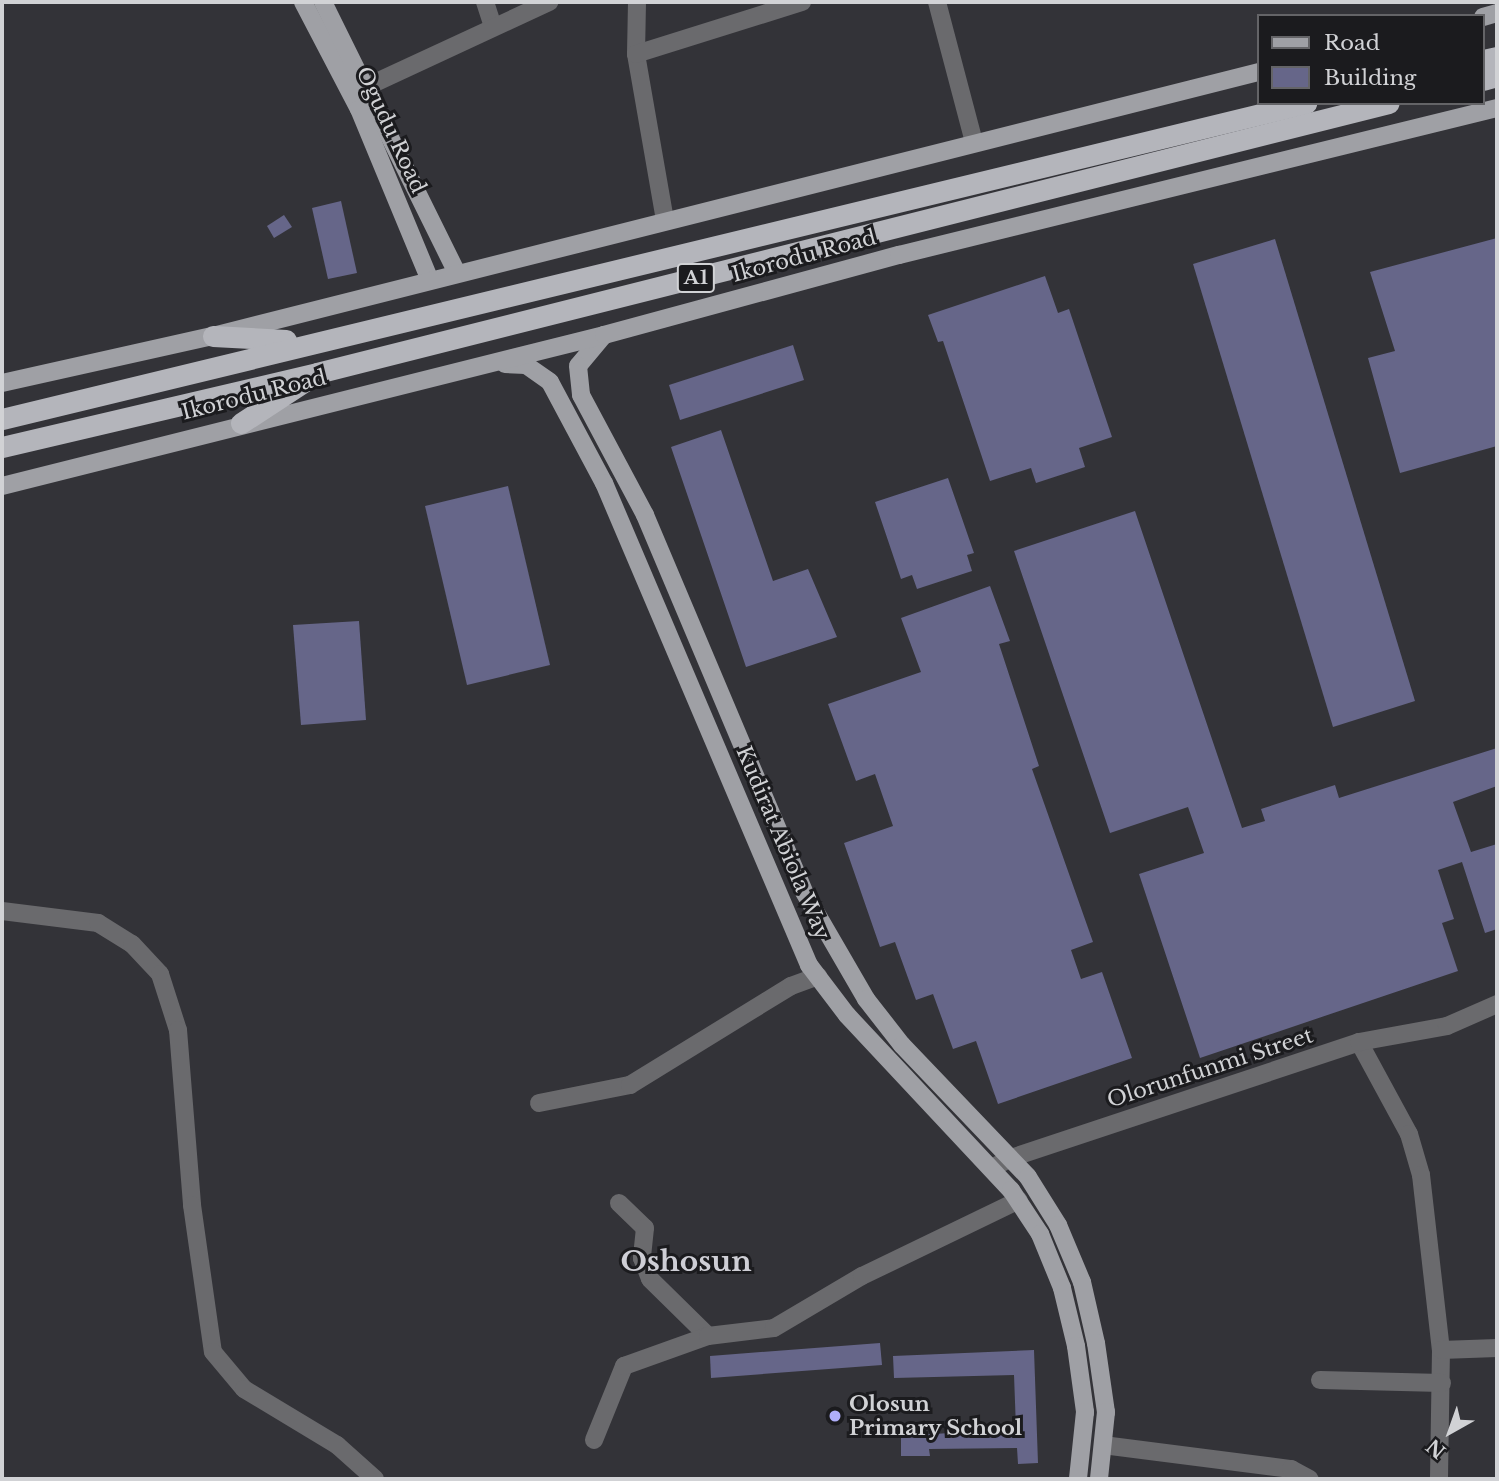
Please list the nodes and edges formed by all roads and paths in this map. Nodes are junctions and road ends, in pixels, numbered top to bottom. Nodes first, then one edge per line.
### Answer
1 (303, 2) edge
2 (323, 2) edge
3 (485, 2) edge
4 (549, 2) edge
5 (637, 2) edge
6 (802, 2) edge
7 (937, 2) edge
8 (493, 26) junction
9 (636, 54) junction
10 (1258, 72) edge
11 (368, 86) junction
12 (1298, 105) edge
13 (1381, 105) edge
14 (1497, 108) edge
15 (974, 142) junction
16 (666, 220) junction
17 (457, 274) junction
18 (430, 280) junction
19 (604, 335) junction
20 (214, 336) junction
21 (309, 341) junction
22 (467, 367) junction
23 (317, 373) junction
24 (2, 383) edge
25 (2, 419) edge
26 (241, 423) junction
27 (2, 447) edge
28 (2, 486) edge
29 (2, 911) edge
30 (818, 976) junction
31 (1497, 1004) edge
32 (1359, 1042) junction
33 (539, 1102) dead end
34 (1011, 1158) junction
35 (992, 1168) junction
36 (1019, 1200) junction
37 (619, 1203) dead end
38 (708, 1336) junction
39 (1497, 1348) edge
40 (1441, 1350) junction
41 (1320, 1380) dead end
42 (1442, 1383) junction
43 (594, 1440) dead end
44 (1103, 1445) junction
45 (375, 1479) edge
46 (1078, 1479) edge
47 (1100, 1479) edge
48 (1310, 1479) edge
49 (1439, 1479) edge

1 - 18 main road, Ogudu Road
2 - 11 main road, Ogudu Road
3 - 8 street
4 - 8 street
5 - 9 street
6 - 9 street
7 - 15 street
8 - 11 street
9 - 16 street
10 - 15 main road
11 - 17 main road, Ogudu Road
12 - 21 highway, Ikorodu Road / A1
13 - 23 highway, Ikorodu Road / A1
14 - 19 main road, Ikorodu Road
15 - 16 main road
16 - 17 main road
17 - 18 main road
18 - 20 main road
19 - 22 main road, Ikorodu Road
19 - 34 main road, Kudirat Abiola Way
20 - 21 highway
20 - 24 main road
21 - 25 highway, Ikorodu Road / A1
22 - 26 main road, Ikorodu Road
22 - 30 main road, Kudirat Abiola Way
23 - 26 highway
23 - 27 highway, Ikorodu Road / A1
26 - 28 main road, Ikorodu Road
29 - 45 street
30 - 33 street
30 - 35 main road, Kudirat Abiola Way
31 - 32 street, Olorunfunmi Street
32 - 34 street, Olorunfunmi Street
32 - 40 street
34 - 35 street, Olorunfunmi Street
34 - 44 main road, Kudirat Abiola Way
35 - 36 main road, Kudirat Abiola Way
36 - 38 street
36 - 46 main road, Kudirat Abiola Way
37 - 38 street
38 - 43 street
39 - 40 street
40 - 42 street
41 - 42 street
42 - 49 street
44 - 47 main road, Kudirat Abiola Way
44 - 48 street

